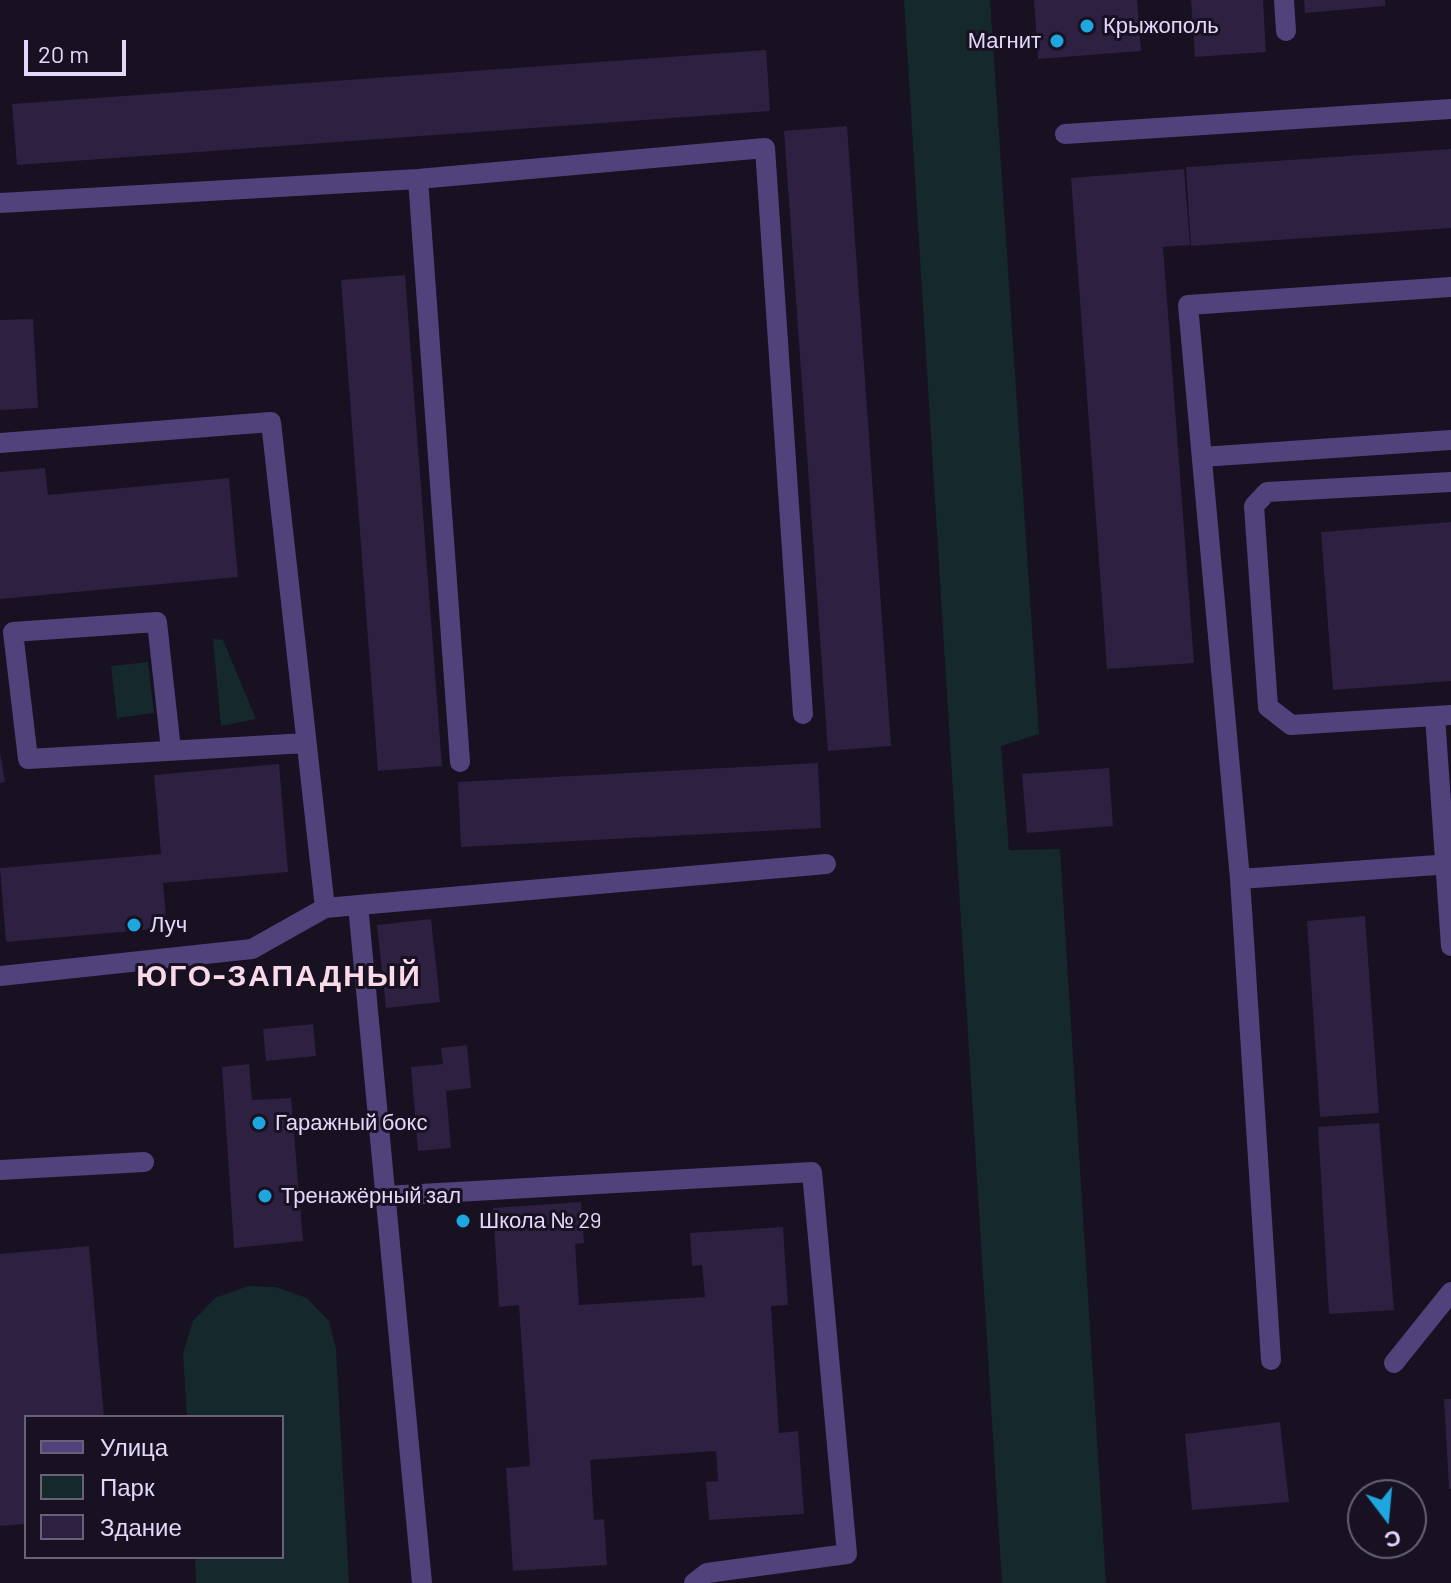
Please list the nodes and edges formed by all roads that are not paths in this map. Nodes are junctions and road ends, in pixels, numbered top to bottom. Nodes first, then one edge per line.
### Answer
1 (1284, 0) edge
2 (1286, 31) dead end
3 (1451, 106) edge
4 (1065, 134) dead end
5 (418, 179) junction
6 (0, 203) edge
7 (1451, 287) edge
8 (1451, 440) edge
9 (0, 443) edge
10 (1202, 457) junction
11 (1451, 482) edge
12 (803, 714) dead end
13 (1443, 716) edge
14 (306, 743) junction
15 (171, 750) junction
16 (460, 762) dead end
17 (826, 864) dead end
18 (1447, 864) edge
19 (1240, 879) junction
20 (358, 905) junction
21 (325, 908) junction
22 (1451, 946) edge
23 (0, 976) edge
24 (144, 1162) dead end
25 (0, 1170) edge
26 (385, 1196) junction
27 (1451, 1292) edge
28 (1271, 1360) dead end
29 (1394, 1363) dead end
30 (422, 1583) edge
31 (694, 1583) edge

1 - 2 lane
3 - 4 lane
5 - 6 lane
5 - 12 lane
5 - 16 lane
7 - 10 lane
8 - 10 lane
9 - 14 lane
10 - 19 lane
11 - 13 lane
13 - 18 lane
14 - 15 lane
14 - 21 lane
15 - 15 lane
17 - 20 lane
18 - 19 lane
18 - 22 lane
19 - 28 lane
20 - 21 lane
20 - 26 lane
21 - 23 lane
24 - 25 lane
26 - 30 lane
26 - 31 lane
27 - 29 lane

